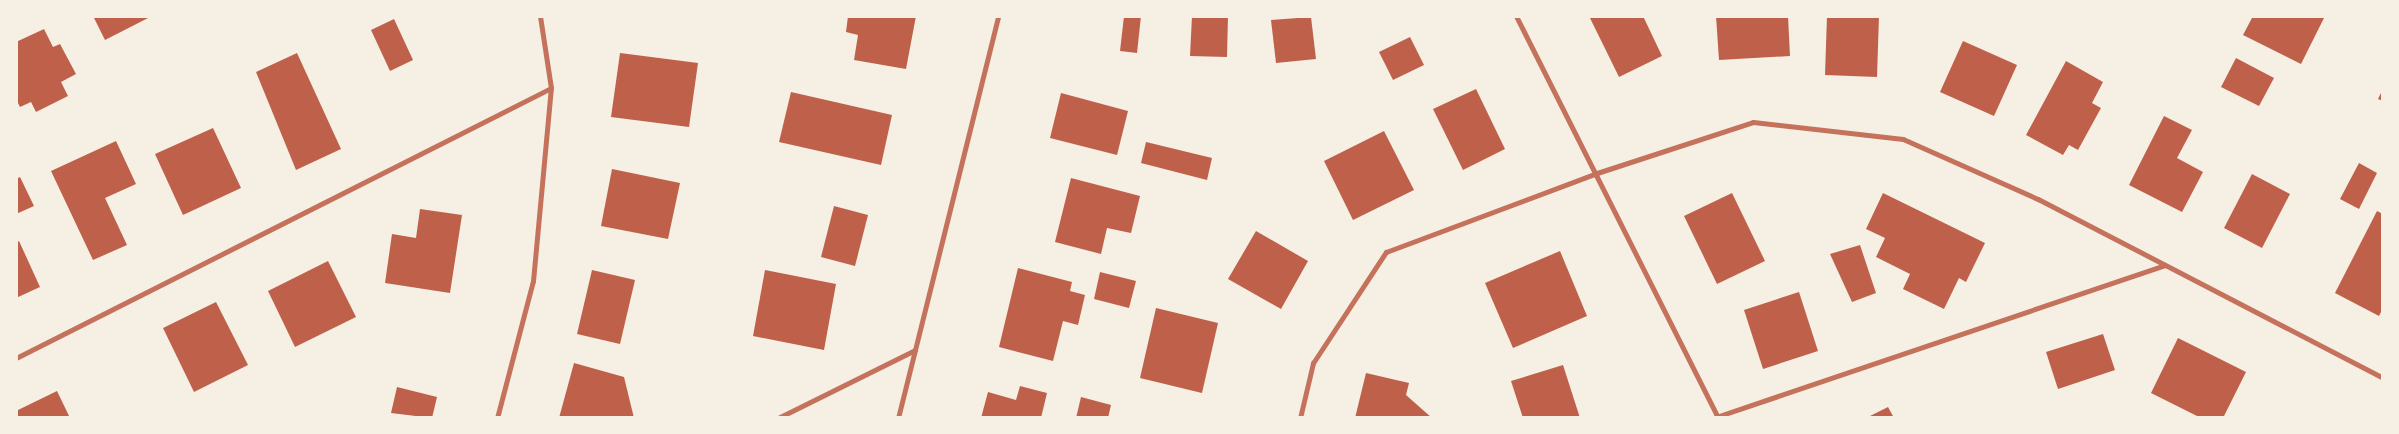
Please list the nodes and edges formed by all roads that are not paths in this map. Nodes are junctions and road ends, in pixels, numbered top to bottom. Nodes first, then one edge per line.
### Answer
1 (540, 16) edge
2 (998, 16) edge
3 (1516, 16) edge
4 (551, 88) junction
5 (1597, 173) junction
6 (2165, 265) junction
7 (915, 350) junction
8 (16, 358) edge
9 (2383, 378) edge
10 (1716, 417) edge
11 (497, 418) edge
12 (778, 418) edge
13 (898, 418) edge
14 (1300, 418) edge

1 - 4 street
2 - 7 street
3 - 5 street
4 - 8 street
4 - 11 street
5 - 6 street
5 - 10 street
5 - 14 street
6 - 9 street
6 - 10 street
7 - 12 street
7 - 13 street

